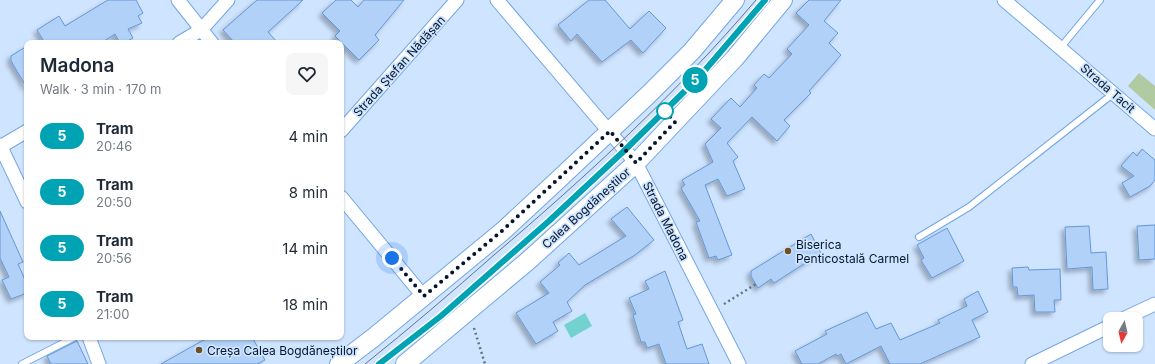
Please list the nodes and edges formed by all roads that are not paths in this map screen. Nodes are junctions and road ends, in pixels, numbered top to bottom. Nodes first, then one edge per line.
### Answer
1 (178, 0) edge
2 (228, 0) edge
3 (458, 0) edge
4 (497, 0) edge
5 (735, 0) edge
6 (783, 0) edge
7 (1004, 0) edge
8 (1100, 0) edge
9 (201, 30) junction
10 (184, 40) edge
11 (209, 40) edge
12 (1061, 47) junction
13 (1114, 93) junction
14 (344, 128) edge
15 (1155, 129) edge
16 (610, 131) junction
17 (24, 134) edge
18 (0, 146) edge
19 (636, 163) junction
20 (24, 196) edge
21 (344, 201) edge
22 (919, 237) dead end
23 (424, 296) junction
24 (1155, 304) edge
25 (1138, 312) edge
26 (1103, 329) edge
27 (69, 340) edge
28 (90, 340) edge
29 (22, 364) edge
30 (99, 364) edge
31 (339, 364) edge
32 (405, 364) edge
33 (739, 364) edge
34 (1032, 364) edge

1 - 9 street
2 - 9 street
3 - 14 street, Strada Ștefan Nădășan
4 - 16 street, Strada Madona
5 - 16 main road
6 - 19 main road, Calea Bogdăneștilor
7 - 12 street, Strada Tacit
8 - 12 lane
9 - 10 street
9 - 11 street
12 - 13 street, Strada Tacit
13 - 15 street, Strada Tacit
13 - 22 lane
16 - 19 street, Strada Madona
16 - 23 main road
17 - 18 street
18 - 20 street
19 - 32 main road, Calea Bogdăneștilor
19 - 33 street, Strada Madona
21 - 23 street
23 - 31 main road
24 - 25 street
26 - 34 street
27 - 29 lane
28 - 30 street

